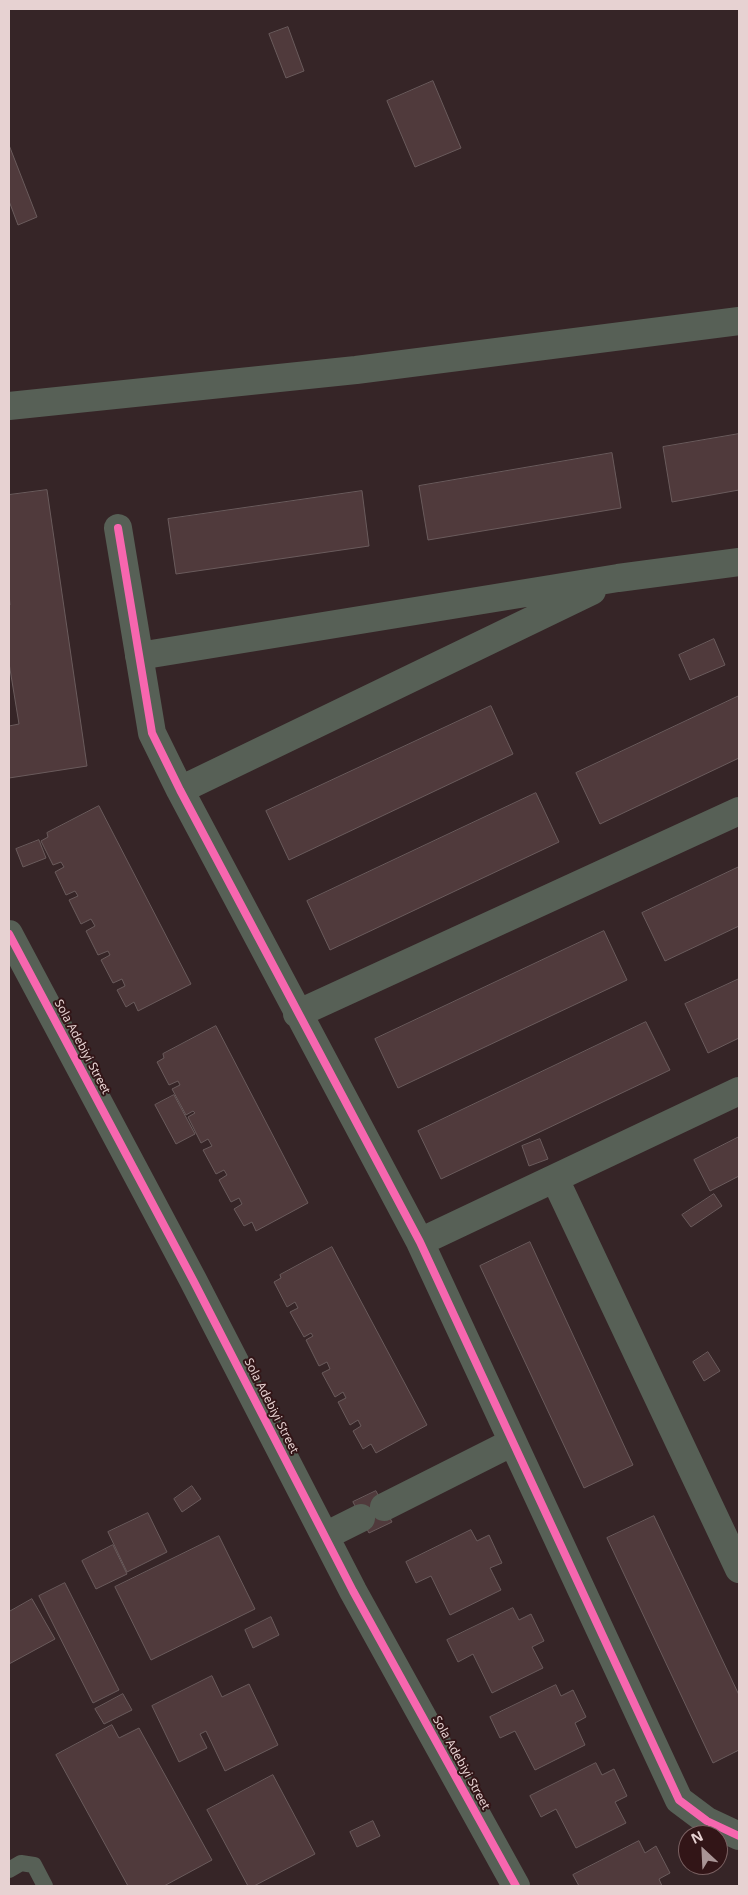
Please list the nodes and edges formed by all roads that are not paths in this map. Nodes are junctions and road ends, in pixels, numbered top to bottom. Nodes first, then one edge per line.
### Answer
1 (739, 320) edge
2 (9, 406) edge
3 (118, 528) dead end
4 (739, 562) edge
5 (618, 578) junction
6 (139, 656) junction
7 (180, 790) junction
8 (739, 812) edge
9 (9, 934) edge
10 (298, 1014) junction
11 (739, 1091) edge
12 (555, 1178) junction
13 (420, 1242) junction
14 (513, 1442) junction
15 (325, 1536) junction
16 (739, 1569) edge
17 (739, 1836) edge
18 (9, 1870) edge
19 (45, 1886) edge
20 (516, 1886) edge

1 - 2 street
3 - 6 street
4 - 5 street
5 - 6 street
5 - 7 street
6 - 7 street
7 - 10 street
8 - 10 street
9 - 15 street, Sola Adebiyi Street
10 - 13 street
11 - 12 street
12 - 13 street
12 - 16 street
13 - 14 street
14 - 15 street
14 - 17 street
15 - 20 street, Sola Adebiyi Street
18 - 19 lane

